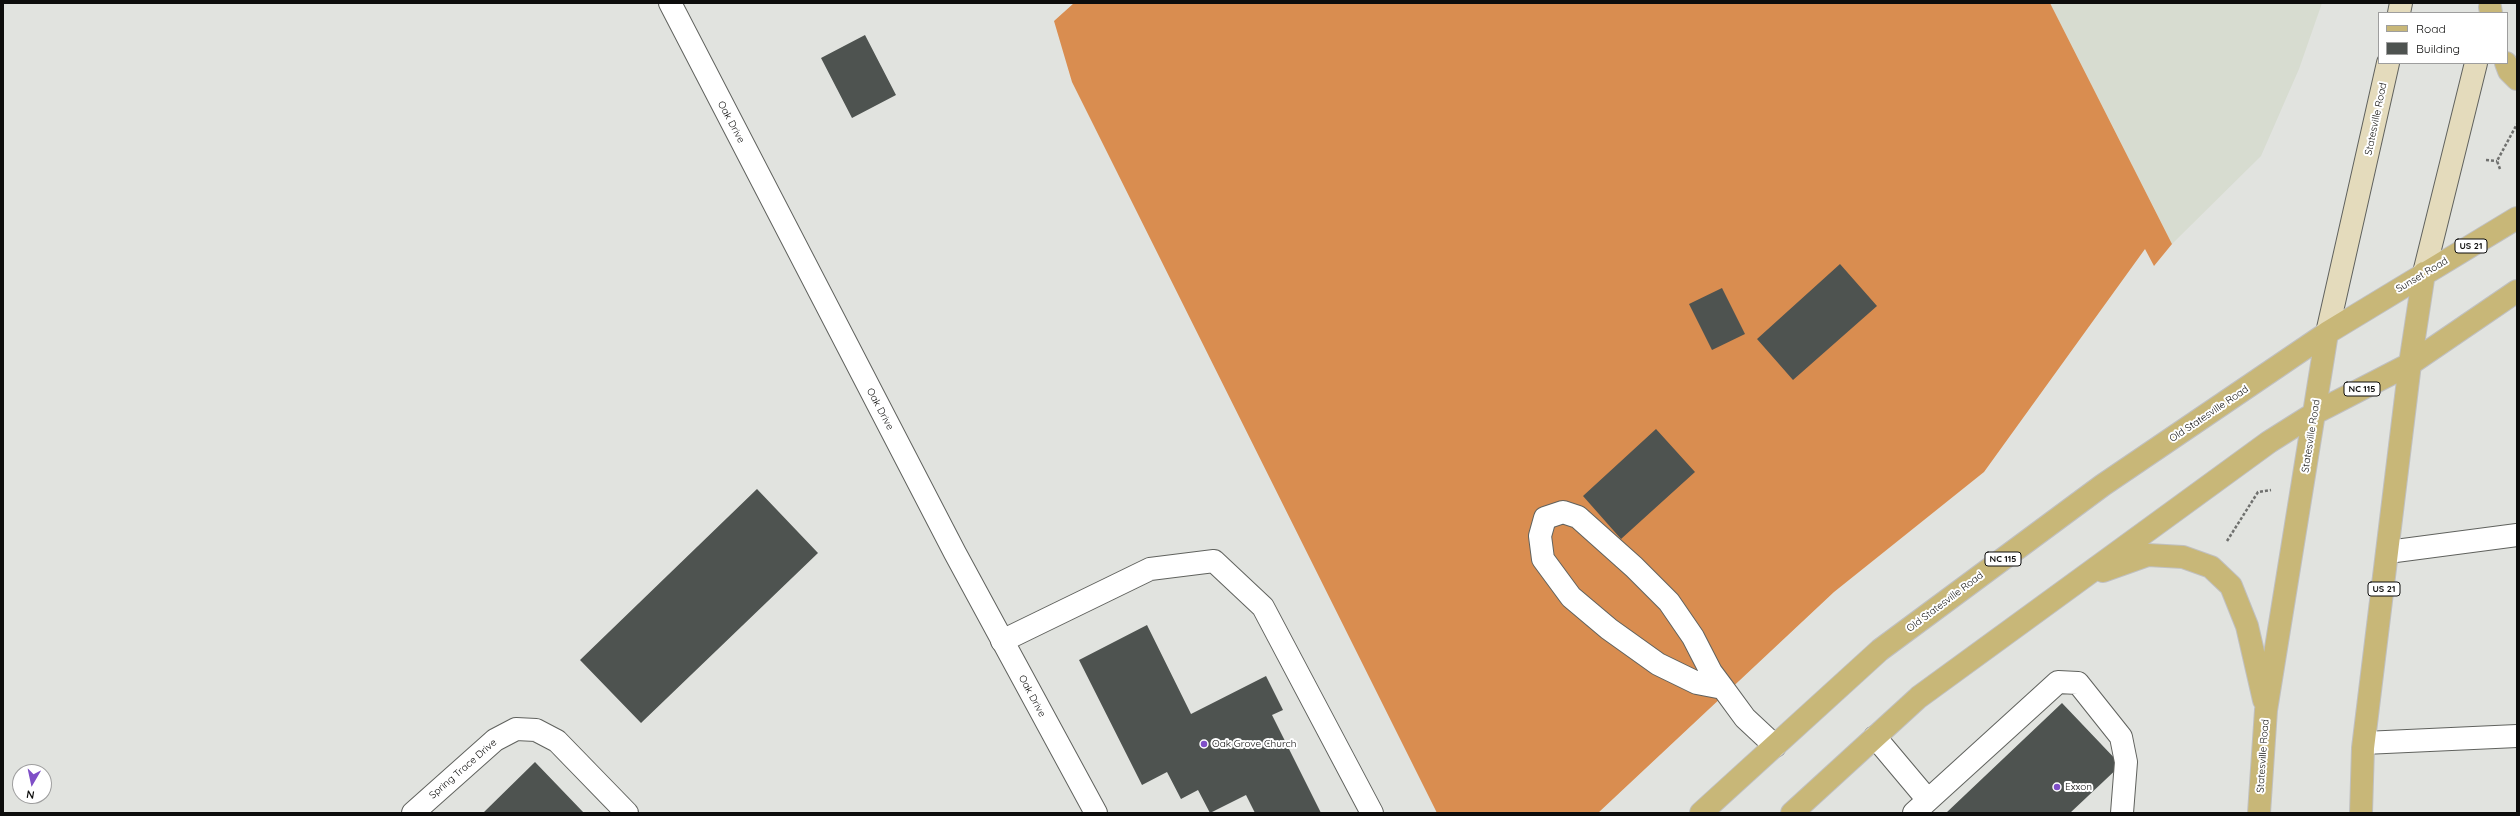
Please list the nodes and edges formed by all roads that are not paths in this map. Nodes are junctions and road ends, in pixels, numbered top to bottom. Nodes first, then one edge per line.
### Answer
1 (670, 3) edge
2 (2388, 64) edge
3 (2476, 64) edge
4 (2506, 64) edge
5 (2517, 79) edge
6 (2517, 218) edge
7 (2424, 273) junction
8 (2517, 291) edge
9 (2327, 333) junction
10 (2410, 364) junction
11 (2315, 413) junction
12 (2517, 536) edge
13 (2388, 552) junction
14 (2079, 580) junction
15 (1002, 641) junction
16 (1723, 688) junction
17 (2266, 710) junction
18 (2517, 736) edge
19 (1875, 737) junction
20 (2364, 743) junction
21 (1775, 746) junction
22 (1921, 807) edge
23 (413, 813) edge
24 (627, 813) edge
25 (1096, 813) edge
26 (1372, 813) edge
27 (1701, 813) edge
28 (1792, 813) edge
29 (2122, 813) edge
30 (2259, 813) edge
31 (2361, 813) edge

1 - 15 street, Oak Drive
2 - 9 main road, Statesville Road
3 - 7 main road
4 - 5 main road
6 - 7 main road, Sunset Road / US 21
7 - 9 main road, Sunset Road / US 21
7 - 10 main road
8 - 10 main road
9 - 11 main road, Statesville Road
9 - 21 main road, Old Statesville Road / NC 115
10 - 11 main road, NC 115
10 - 13 main road, US 21
11 - 14 main road, NC 115
11 - 17 main road, Statesville Road
12 - 13 street
13 - 20 main road, US 21
14 - 17 main road
14 - 19 main road, NC 115
15 - 25 street, Oak Drive
15 - 26 street
16 - 16 street
16 - 21 street
17 - 30 main road, Statesville Road
18 - 20 street
19 - 22 street
19 - 28 main road, NC 115
20 - 31 main road, US 21
21 - 27 main road, Old Statesville Road / NC 115
22 - 29 street
23 - 24 street, Spring Trace Drive

